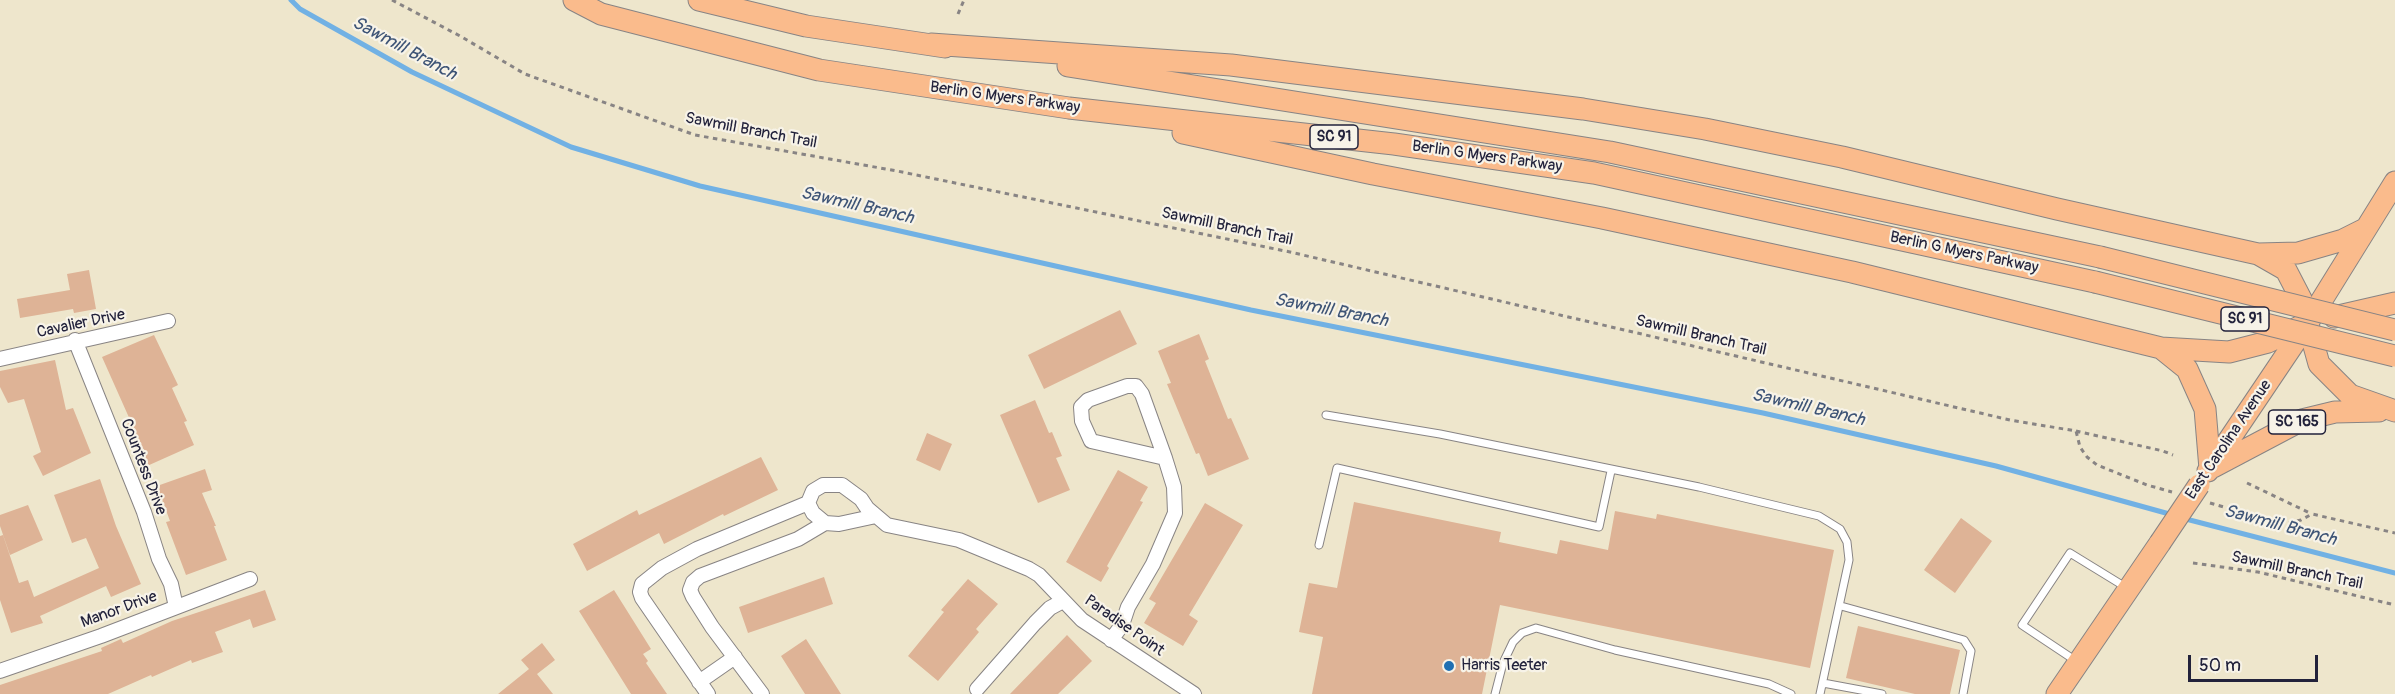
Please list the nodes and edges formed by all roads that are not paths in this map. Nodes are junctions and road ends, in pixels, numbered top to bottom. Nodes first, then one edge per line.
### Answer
1 (574, 0) edge
2 (699, 0) edge
3 (932, 44) junction
4 (1069, 108) junction
5 (2395, 182) edge
6 (2365, 229) junction
7 (2258, 254) junction
8 (2395, 303) edge
9 (168, 321) dead end
10 (2307, 324) junction
11 (2395, 330) edge
12 (75, 340) junction
13 (2162, 348) junction
14 (2395, 356) edge
15 (0, 358) edge
16 (2395, 411) edge
17 (1326, 415) dead end
18 (1165, 459) junction
19 (1611, 471) junction
20 (2198, 488) junction
21 (808, 503) junction
22 (876, 516) junction
23 (825, 523) junction
24 (1319, 545) dead end
25 (249, 579) dead end
26 (2129, 589) junction
27 (1063, 601) junction
28 (1841, 606) junction
29 (176, 607) junction
30 (1111, 640) junction
31 (735, 657) junction
32 (2079, 662) junction
33 (0, 671) edge
34 (699, 682) junction
35 (1823, 683) junction
36 (977, 688) dead end
37 (755, 691) edge
38 (708, 694) edge
39 (1194, 694) edge
40 (1495, 694) edge
41 (1791, 694) edge
42 (1821, 694) edge
43 (1882, 694) edge
44 (1963, 694) edge
45 (2057, 694) edge

1 - 4 main road, Berlin G Myers Parkway / SC 91
2 - 3 main road, Berlin G Myers Parkway / SC 91
3 - 7 main road
3 - 11 main road, Berlin G Myers Parkway / SC 91, bridge
4 - 13 main road
4 - 14 main road, Berlin G Myers Parkway / SC 91, bridge
5 - 6 main road, East Carolina Avenue
6 - 7 main road
6 - 10 main road, East Carolina Avenue
7 - 10 main road
8 - 10 main road
9 - 12 street, Cavalier Drive
10 - 13 main road
10 - 16 main road
10 - 20 main road, East Carolina Avenue
12 - 15 street, Cavalier Drive
12 - 29 street, Countess Drive
13 - 20 main road
16 - 20 main road, SC 165
17 - 19 lane
18 - 18 street
18 - 30 street
19 - 24 lane
19 - 28 lane
20 - 26 main road, East Carolina Avenue, bridge
21 - 22 street, Paradise Point
21 - 23 street
21 - 34 street
22 - 23 street
22 - 27 street, Paradise Point
23 - 31 street
25 - 29 street, Manor Drive
26 - 32 main road, East Carolina Avenue
26 - 32 lane
27 - 30 street, Paradise Point
27 - 36 street
28 - 35 lane
28 - 44 lane
29 - 33 street, Manor Drive
30 - 39 street, Paradise Point
31 - 34 street
31 - 37 street
32 - 45 main road, East Carolina Avenue
34 - 38 street
35 - 42 lane
35 - 43 lane
40 - 41 lane

